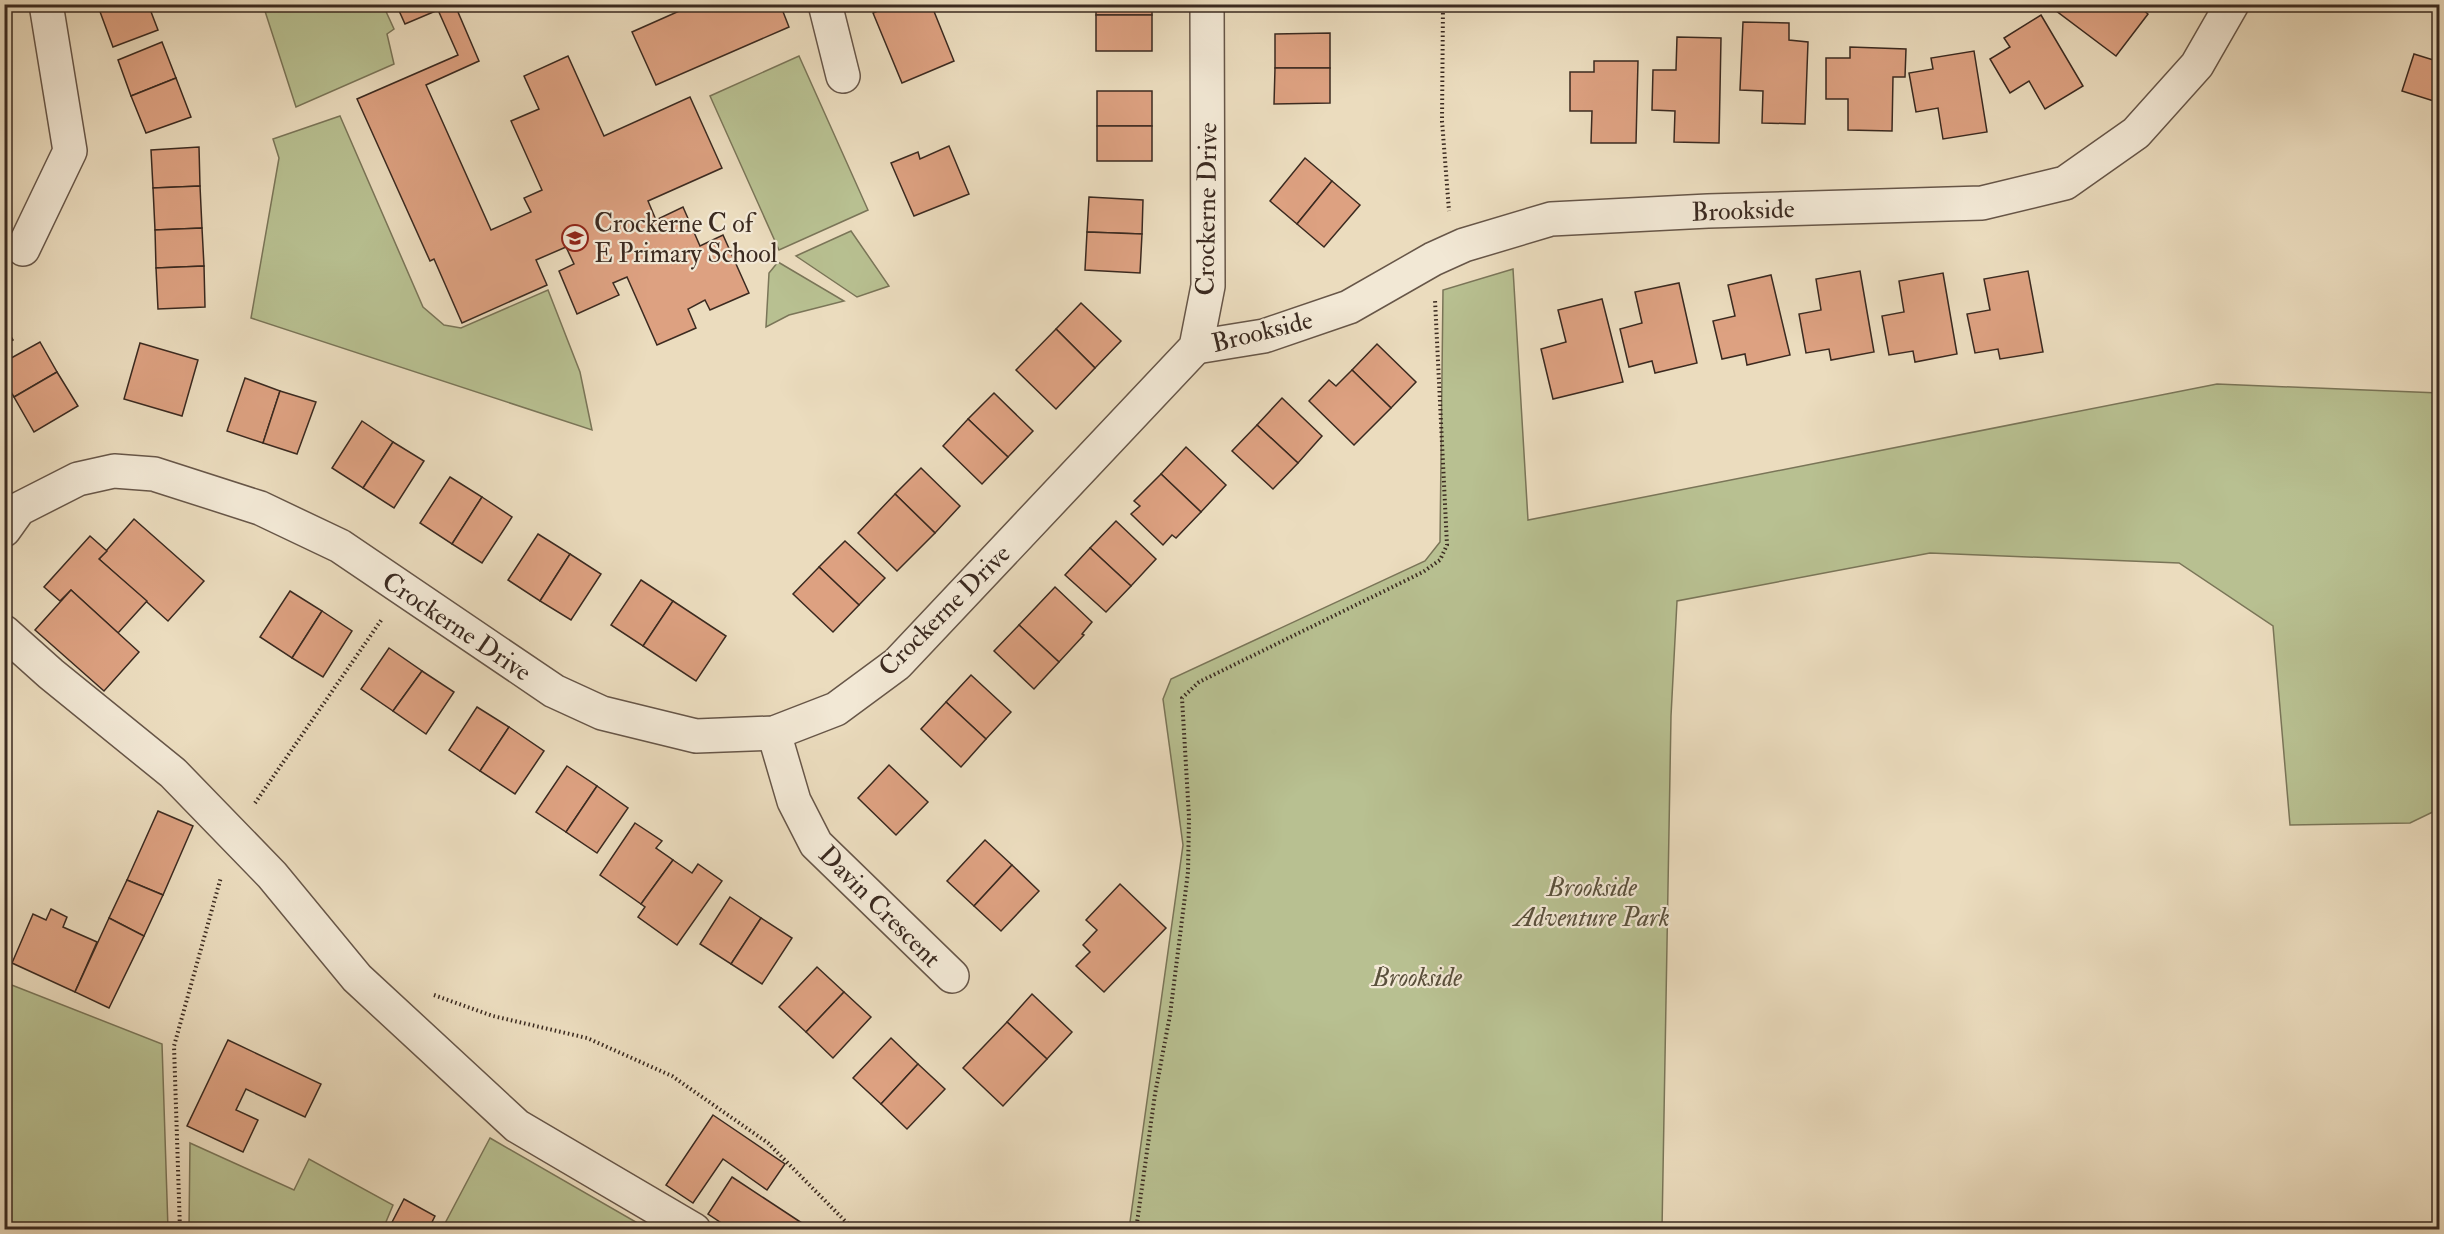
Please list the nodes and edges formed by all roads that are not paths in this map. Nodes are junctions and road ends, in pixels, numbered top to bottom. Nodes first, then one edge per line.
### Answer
1 (46, 4) edge
2 (825, 4) edge
3 (1207, 4) edge
4 (2232, 4) edge
5 (843, 76) dead end
6 (23, 249) dead end
7 (1196, 347) junction
8 (9, 508) edge
9 (4, 632) edge
10 (774, 733) junction
11 (952, 976) dead end
12 (693, 1230) edge

1 - 6 street
2 - 5 street
3 - 7 street, Crockerne Drive
4 - 7 street, Brookside
7 - 10 street, Crockerne Drive
8 - 10 street, Crockerne Drive
9 - 12 street
10 - 11 street, Davin Crescent

